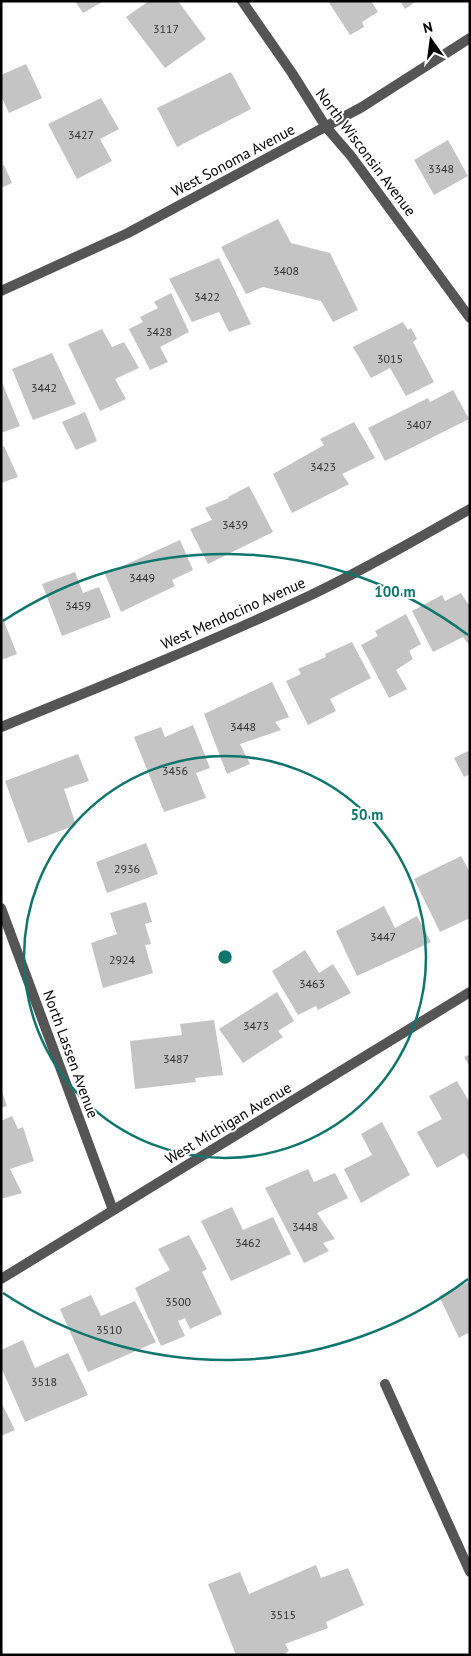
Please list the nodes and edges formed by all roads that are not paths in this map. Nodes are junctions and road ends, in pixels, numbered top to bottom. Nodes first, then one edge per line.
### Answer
1 (242, 1) edge
2 (470, 38) edge
3 (326, 126) junction
4 (1, 291) edge
5 (470, 318) edge
6 (470, 509) edge
7 (1, 728) edge
8 (1, 908) edge
9 (470, 992) edge
10 (113, 1210) junction
11 (1, 1279) edge
12 (385, 1384) dead end
13 (470, 1572) edge

1 - 3 street, North Wisconsin Avenue
2 - 3 street, West Sonoma Avenue
3 - 4 street, West Sonoma Avenue
3 - 5 street, North Wisconsin Avenue
6 - 7 street, West Mendocino Avenue
8 - 10 street, North Lassen Avenue
9 - 10 street, West Michigan Avenue
10 - 11 street, West Michigan Avenue
12 - 13 street

